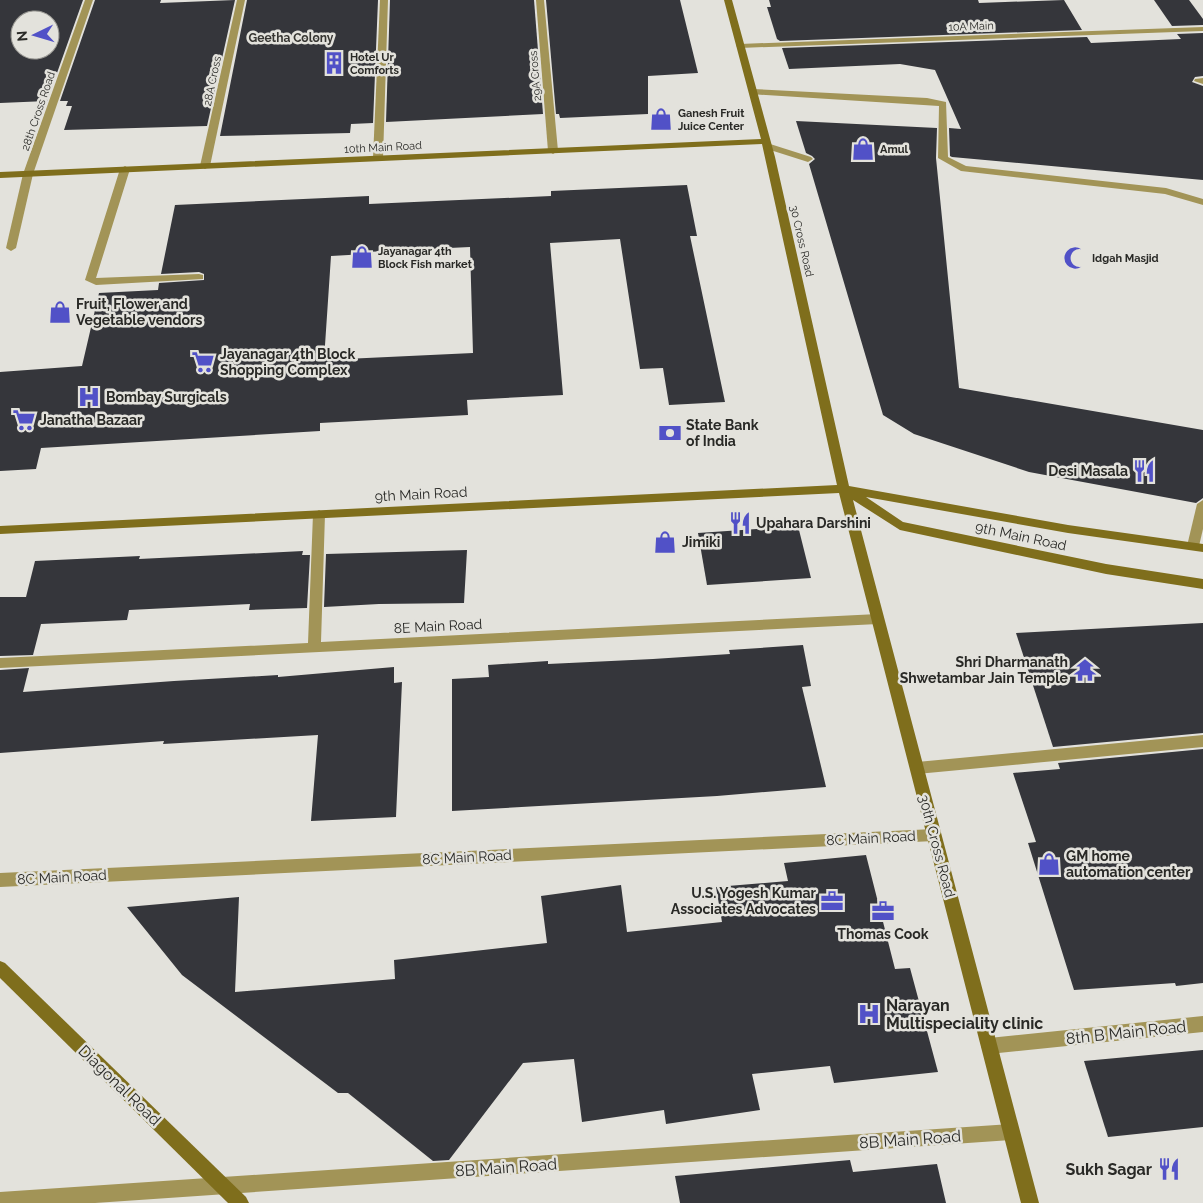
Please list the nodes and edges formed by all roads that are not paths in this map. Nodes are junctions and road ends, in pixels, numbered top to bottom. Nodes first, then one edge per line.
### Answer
1 (89, 0) edge
2 (241, 0) edge
3 (384, 0) edge
4 (540, 0) edge
5 (728, 0) edge
6 (1203, 29) edge
7 (740, 46) junction
8 (753, 92) junction
9 (767, 144) junction
10 (553, 151) junction
11 (378, 158) junction
12 (808, 159) dead end
13 (205, 166) junction
14 (125, 170) junction
15 (28, 174) junction
16 (0, 175) edge
17 (1203, 202) edge
18 (11, 248) dead end
19 (199, 277) dead end
20 (844, 489) junction
21 (1203, 504) edge
22 (319, 514) junction
23 (0, 530) edge
24 (1198, 547) edge
25 (1203, 584) edge
26 (878, 619) junction
27 (314, 647) junction
28 (0, 663) edge
29 (1203, 741) edge
30 (917, 768) junction
31 (934, 835) junction
32 (0, 880) edge
33 (0, 968) edge
34 (1203, 1024) edge
35 (989, 1046) junction
36 (1011, 1132) junction
37 (224, 1187) junction
38 (0, 1201) edge
39 (240, 1203) edge
40 (1030, 1203) edge

1 - 15 street, 28th Cross Road
2 - 13 street, 28A Cross
3 - 11 street
4 - 10 street, 29A Cross
5 - 7 main road, 30 Cross Road
6 - 7 street, 10A Main
7 - 8 main road, 30 Cross Road
8 - 9 main road, 30 Cross Road
8 - 17 street
9 - 10 main road, 10th Main Road
9 - 12 street
9 - 20 main road, 30 Cross Road
10 - 11 main road, 10th Main Road
11 - 13 main road, 10th Main Road
13 - 14 main road, 10th Main Road
14 - 15 main road, 10th Main Road
14 - 19 street
15 - 16 main road, 10th Main Road
15 - 18 street, 28th Cross Road
20 - 22 main road, 9th Main Road
20 - 24 main road, 9th Main Road
20 - 25 main road, 9th Main Road
20 - 26 main road, 30th Cross Road
21 - 24 street
22 - 23 main road, 9th Main Road
22 - 27 street
26 - 27 street, 8E Main Road
26 - 30 main road, 30th Cross Road
27 - 28 street, 8E Main Road
29 - 30 street
30 - 31 main road, 30th Cross Road
31 - 32 street, 8C Main Road
31 - 35 main road, 30th Cross Road
33 - 37 main road, Diagonal Road
34 - 35 street, 8th B Main Road
35 - 36 main road, 30th Cross Road
36 - 37 street, 8B Main Road
36 - 40 main road, 30th Cross Road
37 - 38 street, 8B Main Road
37 - 39 main road, Diagonal Road

